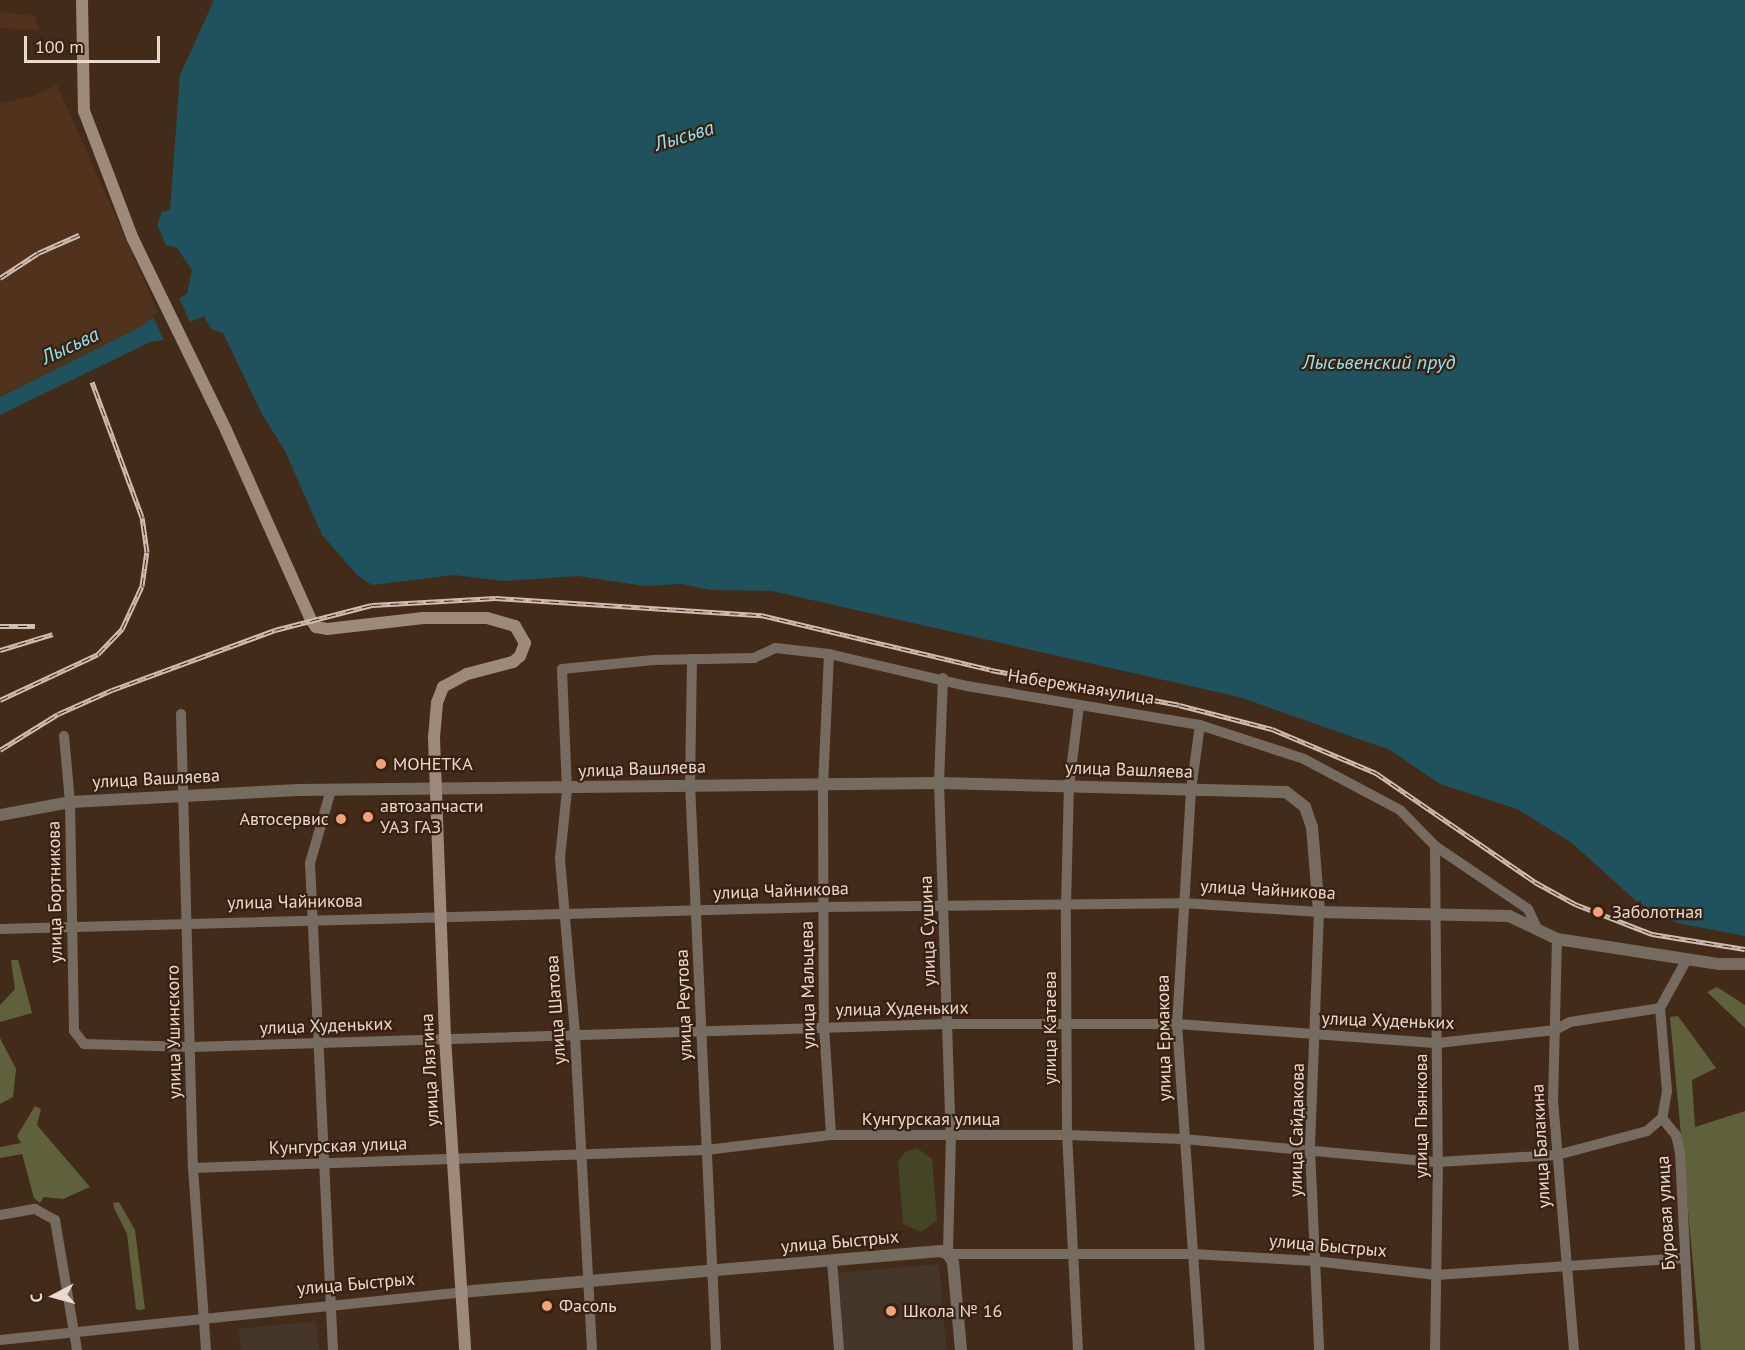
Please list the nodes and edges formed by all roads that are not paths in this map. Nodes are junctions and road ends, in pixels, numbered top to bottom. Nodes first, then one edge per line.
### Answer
1 (82, 0) edge
2 (829, 654) junction
3 (692, 659) junction
4 (562, 669) joint
5 (943, 678) junction
6 (1079, 706) junction
7 (181, 714) dead end
8 (1200, 725) junction
9 (64, 736) dead end
10 (939, 783) junction
11 (690, 784) junction
12 (823, 786) junction
13 (1069, 786) junction
14 (436, 788) junction
15 (331, 790) junction
16 (567, 790) junction
17 (1191, 790) junction
18 (183, 795) junction
19 (70, 802) junction
20 (0, 815) edge
21 (1435, 846) junction
22 (1183, 903) junction
23 (943, 905) junction
24 (1066, 906) junction
25 (823, 907) junction
26 (697, 911) junction
27 (1319, 912) junction
28 (566, 914) junction
29 (1438, 914) junction
30 (441, 916) junction
31 (312, 919) junction
32 (189, 922) junction
33 (1536, 926) junction
34 (0, 929) edge
35 (72, 930) junction
36 (1557, 939) junction
37 (1686, 959) junction
38 (1745, 964) edge
39 (1660, 1008) junction
40 (948, 1024) junction
41 (1178, 1024) junction
42 (1066, 1025) junction
43 (824, 1026) junction
44 (1555, 1030) junction
45 (575, 1034) junction
46 (701, 1034) junction
47 (1317, 1034) junction
48 (445, 1038) junction
49 (316, 1043) junction
50 (1438, 1043) junction
51 (84, 1044) joint
52 (191, 1047) junction
53 (1662, 1118) junction
54 (831, 1135) junction
55 (1067, 1135) junction
56 (951, 1136) junction
57 (1182, 1139) junction
58 (1310, 1149) junction
59 (706, 1150) junction
60 (581, 1153) junction
61 (1557, 1155) junction
62 (453, 1160) junction
63 (321, 1162) junction
64 (1438, 1162) junction
65 (193, 1168) junction
66 (0, 1215) edge
67 (1073, 1253) junction
68 (948, 1254) junction
69 (1192, 1254) junction
70 (1685, 1258) junction
71 (832, 1261) junction
72 (1314, 1261) junction
73 (1567, 1268) junction
74 (712, 1271) junction
75 (1436, 1275) junction
76 (587, 1283) junction
77 (461, 1292) junction
78 (329, 1304) junction
79 (203, 1318) junction
80 (74, 1331) junction
81 (0, 1340) edge
82 (77, 1350) edge
83 (206, 1350) edge
84 (333, 1350) edge
85 (465, 1350) edge
86 (592, 1350) edge
87 (716, 1350) edge
88 (839, 1350) edge
89 (961, 1350) edge
90 (1078, 1350) edge
91 (1200, 1350) edge
92 (1319, 1350) edge
93 (1435, 1350) edge
94 (1574, 1350) edge
95 (1690, 1350) edge

1 - 14 main road, улица Лязгина
2 - 3 street, Набережная улица
2 - 5 street, Набережная улица
2 - 12 street, улица Мальцева
3 - 4 street, Набережная улица
3 - 11 street, улица Реутова
4 - 16 street, улица Шатова
5 - 6 street, Набережная улица
5 - 10 street, улица Сушина
6 - 8 street, Набережная улица
6 - 13 street, улица Катаева
7 - 18 street, улица Ушинского
8 - 17 street, улица Ермакова
8 - 21 street, Набережная улица
9 - 19 street, улица Бортникова
10 - 12 street, улица Вашляева
10 - 13 street, улица Вашляева
10 - 23 street, улица Сушина
11 - 12 street, улица Вашляева
11 - 16 street, улица Вашляева
11 - 26 street, улица Реутова
12 - 25 street, улица Мальцева
13 - 17 street, улица Вашляева
13 - 24 street, улица Катаева
14 - 15 street, улица Вашляева
14 - 16 street, улица Вашляева
14 - 30 main road, улица Лязгина
15 - 18 street, улица Вашляева
15 - 31 street
16 - 28 street, улица Шатова
17 - 22 street, улица Ермакова
17 - 27 street, улица Вашляева
18 - 19 street, улица Вашляева
18 - 32 street, улица Ушинского
19 - 20 street, улица Вашляева
19 - 35 street, улица Бортникова
21 - 29 street, улица Пьянкова
21 - 33 street, Набережная улица
22 - 24 street, улица Чайникова
22 - 27 street, улица Чайникова
22 - 41 street, улица Ермакова
23 - 24 street, улица Чайникова
23 - 25 street, улица Чайникова
23 - 40 street, улица Сушина
24 - 42 street, улица Катаева
25 - 26 street, улица Чайникова
25 - 43 street, улица Мальцева
26 - 28 street, улица Чайникова
26 - 46 street, улица Реутова
27 - 29 street, улица Чайникова
27 - 47 street, улица Сайдакова
28 - 30 street, улица Чайникова
28 - 45 street, улица Шатова
29 - 33 street, улица Чайникова
29 - 50 street, улица Пьянкова
30 - 31 street, улица Чайникова
30 - 48 main road, улица Лязгина
31 - 32 street, улица Чайникова
31 - 49 street
32 - 35 street, улица Чайникова
32 - 52 street, улица Ушинского
33 - 36 street, улица Чайникова
34 - 35 street, улица Чайникова
35 - 51 street, улица Бортникова
36 - 37 street
36 - 44 street, улица Балакина
37 - 38 street
37 - 39 street
39 - 44 street, улица Худеньких
39 - 53 street
40 - 42 street, улица Худеньких
40 - 43 street, улица Худеньких
40 - 56 street, улица Сушина
41 - 42 street, улица Худеньких
41 - 47 street, улица Худеньких
41 - 57 street, улица Ермакова
42 - 55 street, улица Катаева
43 - 46 street, улица Худеньких
43 - 54 street, улица Мальцева
44 - 50 street, улица Худеньких
44 - 61 street, улица Балакина
45 - 46 street, улица Худеньких
45 - 48 street, улица Худеньких
45 - 60 street, улица Шатова
46 - 59 street, улица Реутова
47 - 50 street, улица Худеньких
47 - 58 street, улица Сайдакова
48 - 49 street, улица Худеньких
48 - 62 main road, улица Лязгина
49 - 52 street, улица Худеньких
49 - 63 street
50 - 64 street, улица Пьянкова
51 - 52 street, улица Худеньких
52 - 65 street, улица Ушинского
53 - 61 street, Кунгурская улица
53 - 70 street, Буровая улица
54 - 56 street, Кунгурская улица
54 - 59 street, Кунгурская улица
55 - 56 street, Кунгурская улица
55 - 57 street, Кунгурская улица
55 - 67 street, улица Катаева
56 - 68 street, улица Сушина
57 - 58 street, Кунгурская улица
57 - 69 street, улица Ермакова
58 - 64 street, Кунгурская улица
58 - 72 street, улица Сайдакова
59 - 60 street, Кунгурская улица
59 - 74 street, улица Реутова
60 - 62 street, Кунгурская улица
60 - 76 street, улица Шатова
61 - 64 street, Кунгурская улица
61 - 73 street, улица Балакина
62 - 63 street, Кунгурская улица
62 - 77 main road, улица Лязгина
63 - 65 street, Кунгурская улица
63 - 78 street
64 - 75 street, улица Пьянкова
65 - 79 street, улица Ушинского
66 - 80 street
67 - 68 street, улица Быстрых
67 - 69 street, улица Быстрых
67 - 90 street, улица Катаева
68 - 71 street, улица Быстрых
68 - 89 street
69 - 72 street, улица Быстрых
69 - 91 street, улица Ермакова
70 - 73 street, улица Быстрых
70 - 95 street, Буровая улица
71 - 74 street, улица Быстрых
71 - 88 street
72 - 75 street, улица Быстрых
72 - 92 street, улица Сайдакова
73 - 75 street, улица Быстрых
73 - 94 street, улица Балакина
74 - 76 street, улица Быстрых
74 - 87 street, улица Реутова
75 - 93 street, улица Пьянкова
76 - 77 street, улица Быстрых
76 - 86 street, улица Шатова
77 - 78 street, улица Быстрых
77 - 85 main road, улица Лязгина
78 - 79 street, улица Быстрых
78 - 84 street
79 - 80 street, улица Быстрых
79 - 83 street, улица Ушинского
80 - 81 street, улица Быстрых
80 - 82 street

